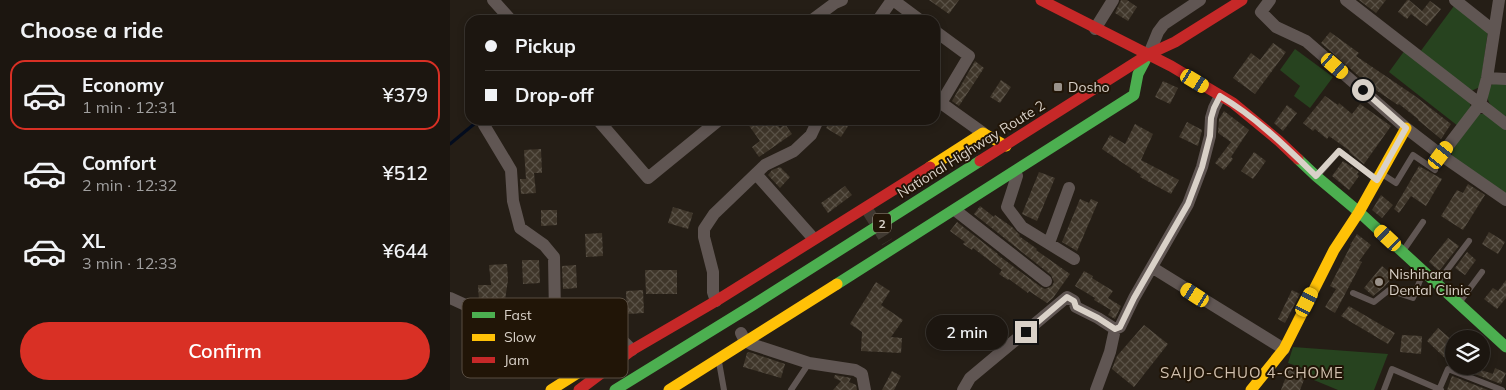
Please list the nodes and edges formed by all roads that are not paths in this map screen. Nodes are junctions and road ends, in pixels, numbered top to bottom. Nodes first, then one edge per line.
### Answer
1 (493, 0) edge
2 (842, 0) edge
3 (893, 0) edge
4 (1041, 0) edge
5 (1113, 0) edge
6 (1200, 0) edge
7 (1270, 0) edge
8 (1346, 0) edge
9 (1455, 0) edge
10 (1499, 0) edge
11 (1242, 1) edge
12 (506, 15) edge
13 (819, 15) edge
14 (882, 15) edge
15 (913, 15) edge
16 (1095, 29) junction
17 (1494, 31) junction
18 (940, 35) edge
19 (1148, 54) junction
20 (1487, 78) junction
21 (1506, 79) edge
22 (1220, 96) junction
23 (1480, 104) junction
24 (1506, 124) edge
25 (484, 125) edge
26 (602, 125) edge
27 (713, 125) edge
28 (816, 125) edge
29 (1406, 128) junction
30 (983, 133) junction
31 (1006, 146) junction
32 (1441, 155) junction
33 (1435, 170) dead end
34 (756, 174) junction
35 (1018, 176) dead end
36 (1316, 176) junction
37 (1379, 176) junction
38 (1069, 188) dead end
39 (1506, 200) edge
40 (955, 210) junction
41 (1359, 212) junction
42 (1423, 222) dead end
43 (814, 238) junction
44 (1468, 241) dead end
45 (1049, 244) junction
46 (1402, 252) junction
47 (1074, 259) dead end
48 (1153, 268) junction
49 (1424, 272) junction
50 (1482, 272) dead end
51 (1046, 281) dead end
52 (1437, 284) junction
53 (1353, 293) dead end
54 (450, 298) edge
55 (555, 298) edge
56 (721, 302) junction
57 (462, 303) edge
58 (1458, 304) junction
59 (1115, 329) junction
60 (743, 337) junction
61 (628, 347) edge
62 (1506, 347) edge
63 (1284, 349) junction
64 (719, 358) junction
65 (809, 363) junction
66 (573, 378) edge
67 (593, 378) edge
68 (552, 390) edge
69 (579, 390) edge
70 (615, 390) edge
71 (669, 390) edge
72 (724, 390) edge
73 (792, 390) edge
74 (866, 390) edge
75 (963, 390) edge
76 (1096, 390) edge
77 (1251, 390) edge
78 (1384, 390) edge
79 (1440, 390) edge
80 (1502, 390) edge

1 - 12 street
2 - 13 street
3 - 14 street
3 - 15 street
4 - 16 main road
5 - 16 street
6 - 19 street
7 - 29 street
8 - 23 street
9 - 17 street
10 - 17 street
11 - 19 main road, National Highway Route 2 / 2
16 - 19 main road
17 - 20 street
18 - 30 street
19 - 22 main road
19 - 31 main road, National Highway Route 2 / 2
19 - 40 main road
20 - 21 street
20 - 23 street
22 - 36 main road
22 - 48 street
23 - 24 street
23 - 32 street
25 - 55 street
26 - 27 street
28 - 34 street
29 - 32 street
29 - 37 main road
30 - 31 main road
30 - 43 main road
31 - 70 main road, National Highway Route 2 / 2
32 - 39 street
33 - 37 lane
34 - 43 street
34 - 56 street
35 - 45 street
36 - 37 lane
36 - 41 main road
37 - 41 main road
38 - 45 street
40 - 51 street
40 - 60 main road
41 - 46 main road
41 - 63 main road
42 - 46 lane
43 - 56 main road
44 - 52 lane
45 - 47 street
46 - 49 main road
48 - 59 street
48 - 63 street
49 - 52 main road
49 - 53 lane
50 - 58 lane
52 - 58 main road
54 - 57 street
56 - 61 main road
58 - 62 main road
59 - 75 street
59 - 76 street
60 - 64 main road
60 - 65 street
63 - 77 main road
64 - 71 main road
64 - 72 lane
65 - 73 lane
65 - 74 street
66 - 68 main road
67 - 69 main road
78 - 79 lane
79 - 80 lane

